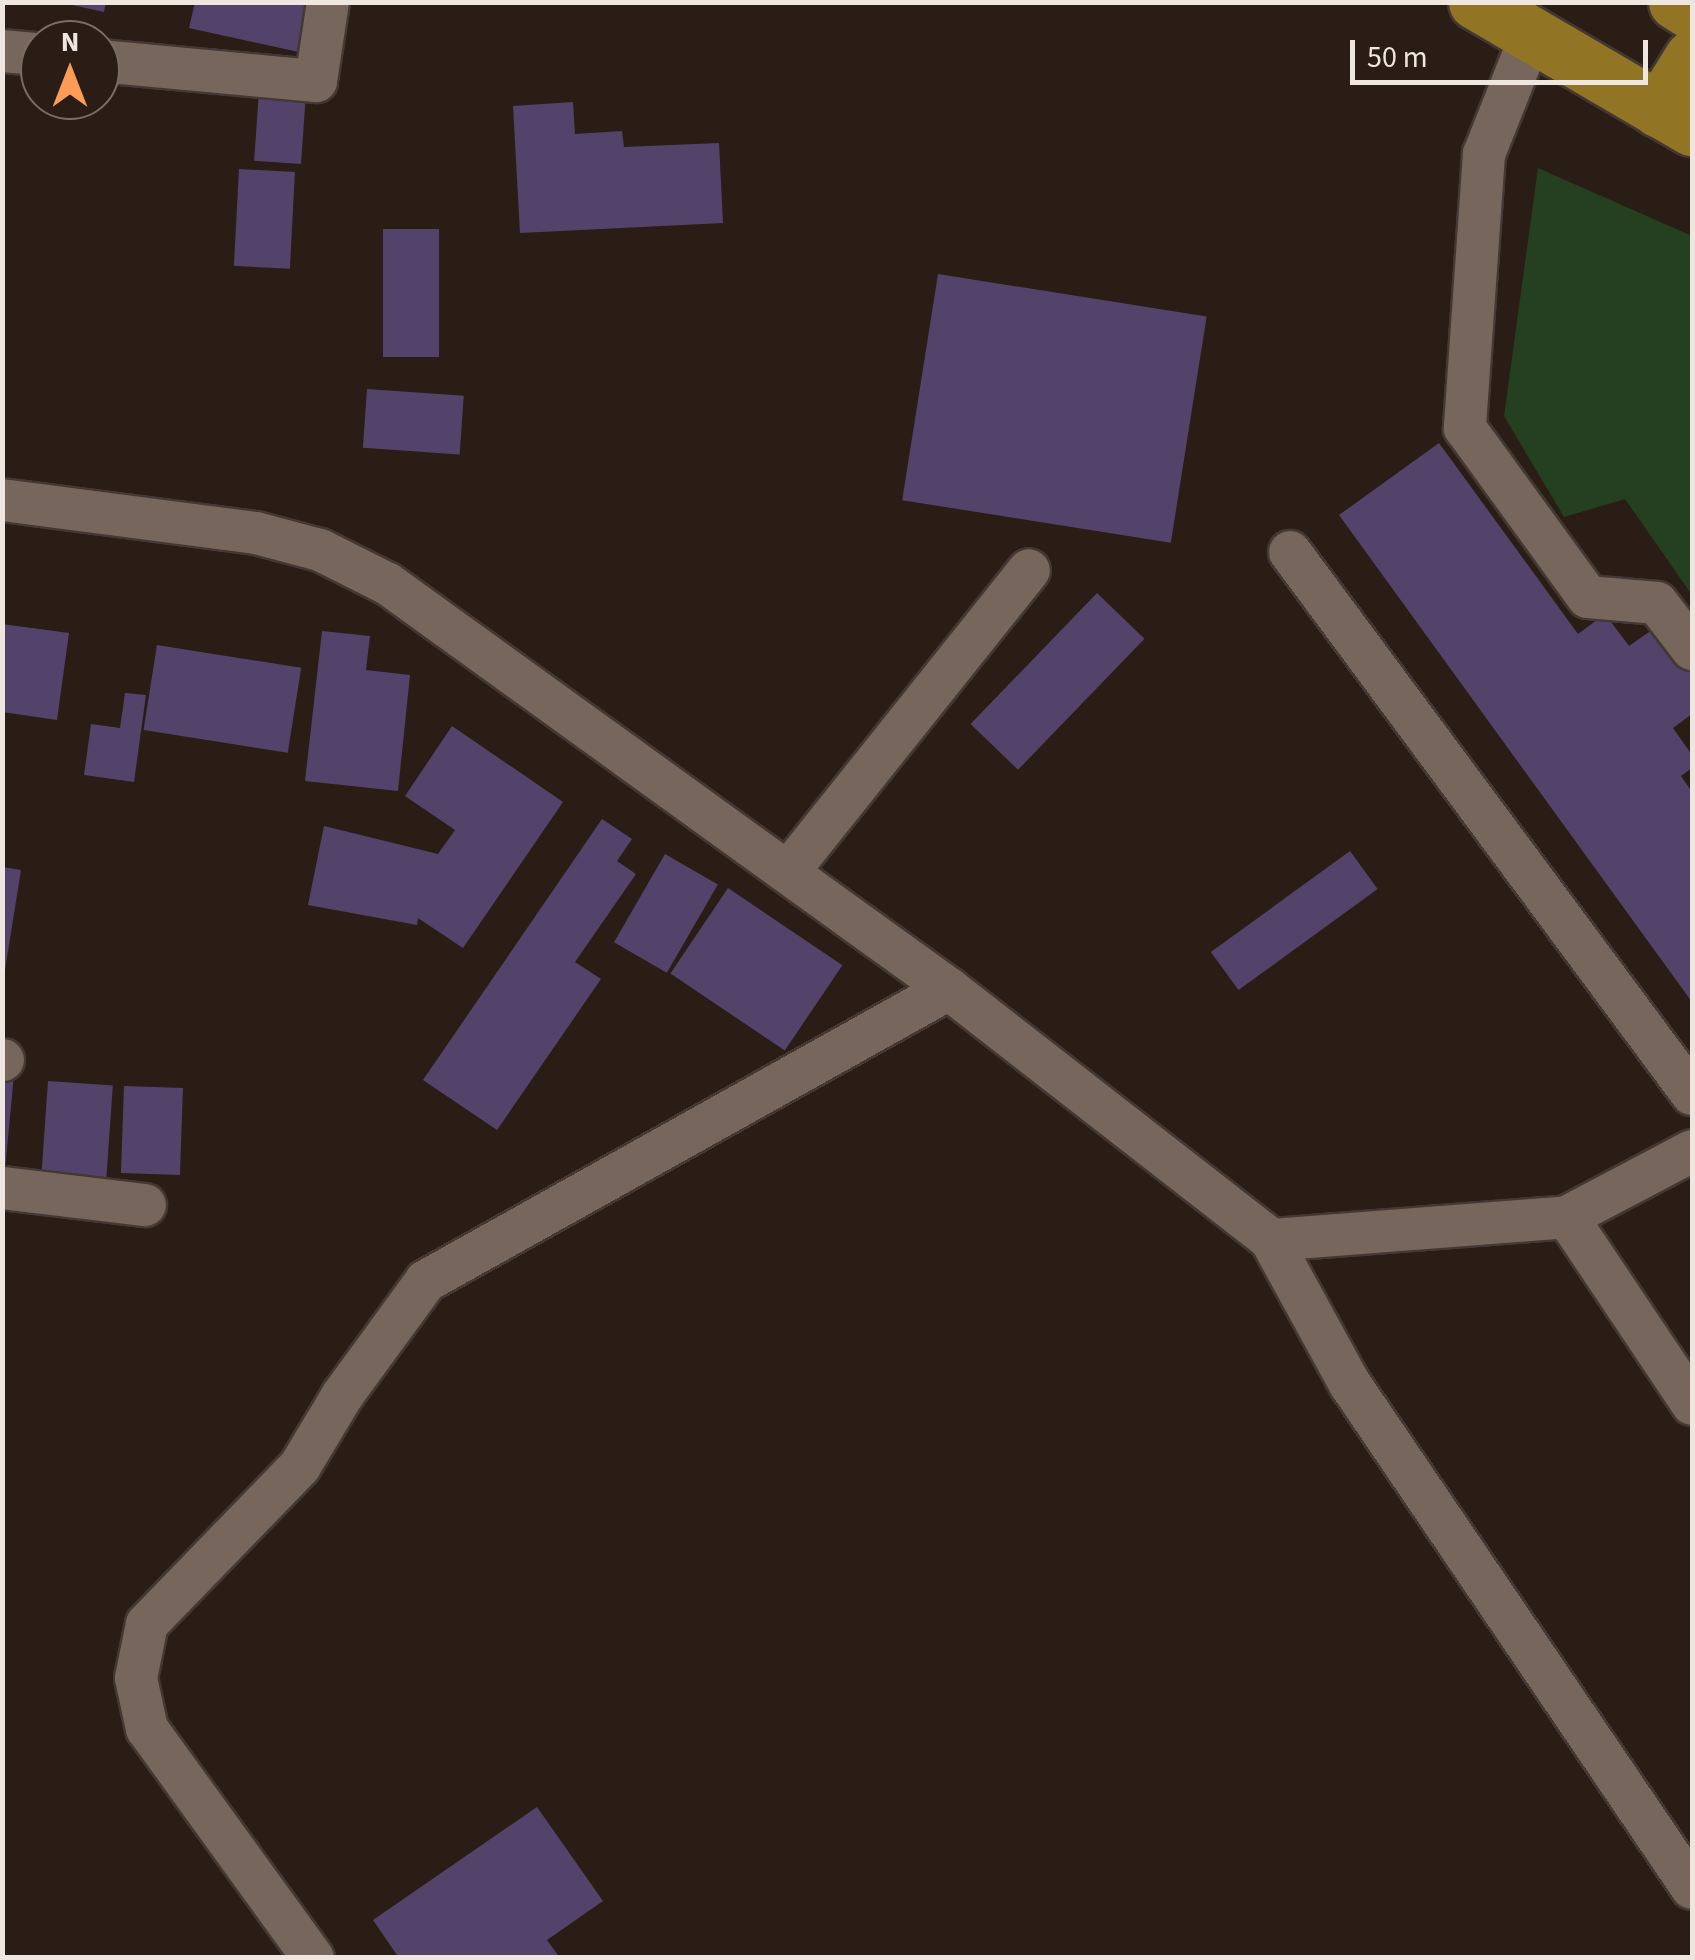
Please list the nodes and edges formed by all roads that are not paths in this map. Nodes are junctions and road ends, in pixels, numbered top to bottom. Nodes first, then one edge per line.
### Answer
1 (328, 2) edge
2 (1476, 2) edge
3 (1676, 2) edge
4 (1692, 12) edge
5 (1530, 38) junction
6 (1692, 58) edge
7 (120, 62) edge
8 (1676, 119) edge
9 (2, 500) edge
10 (1290, 552) dead end
11 (1029, 570) dead end
12 (1692, 649) edge
13 (788, 872) junction
14 (949, 988) junction
15 (1692, 1094) edge
16 (1692, 1152) edge
17 (2, 1188) edge
18 (145, 1205) dead end
19 (1567, 1217) junction
20 (1270, 1240) junction
21 (1692, 1404) edge
22 (1692, 1888) edge
23 (313, 1958) edge

1 - 7 street
2 - 5 main road
3 - 4 main road
5 - 8 main road
5 - 12 street
6 - 8 main road
9 - 13 street
10 - 15 street
11 - 13 street
13 - 14 street
14 - 20 street
14 - 23 street
16 - 19 street
17 - 18 street
19 - 20 street
19 - 21 street
20 - 22 street

